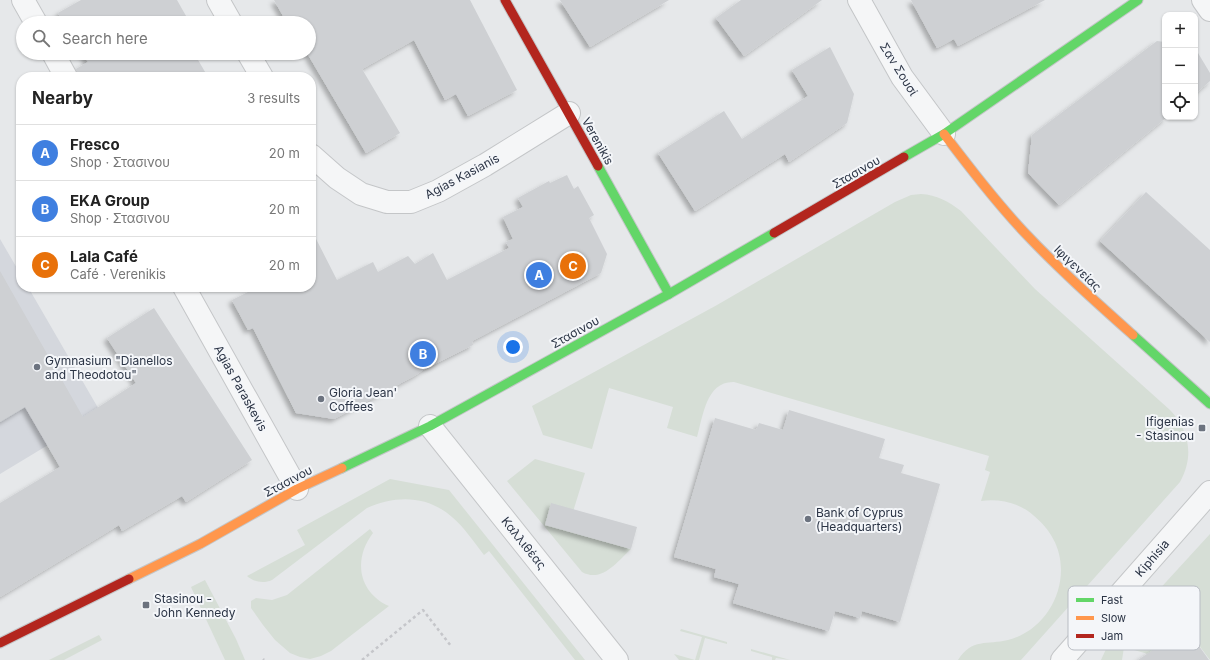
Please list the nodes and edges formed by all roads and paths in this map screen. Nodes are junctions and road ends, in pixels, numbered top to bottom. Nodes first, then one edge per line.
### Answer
1 (23, 0) edge
2 (218, 0) edge
3 (505, 0) edge
4 (859, 0) edge
5 (1138, 0) edge
6 (1203, 0) edge
7 (1210, 10) edge
8 (32, 16) edge
9 (227, 16) edge
10 (57, 60) edge
11 (252, 60) edge
12 (63, 72) edge
13 (259, 72) edge
14 (569, 113) junction
15 (944, 134) junction
16 (316, 159) edge
17 (187, 292) edge
18 (669, 294) junction
19 (1210, 404) edge
20 (430, 426) junction
21 (297, 488) junction
22 (1210, 492) edge
23 (1127, 586) edge
24 (0, 643) edge
25 (451, 646) dead end
26 (1071, 650) edge
27 (362, 660) edge
28 (617, 660) edge
29 (1062, 660) edge

1 - 8 street
2 - 9 street
3 - 14 street, Verenikis
4 - 15 street, Σαν Σουσί
5 - 15 street, Στασινου
6 - 7 street
10 - 12 street
11 - 13 street
14 - 16 street, Agias Kasianis
14 - 18 street, Verenikis
15 - 18 street, Στασινου
15 - 19 street, Ιφιγενείας
17 - 21 street, Agias Paraskevis
18 - 20 street, Στασινου
20 - 21 street, Στασινου
20 - 28 street, Καλλιθέας
21 - 24 street, Στασινου
22 - 23 street, Kiphisia
25 - 27 path
26 - 29 street, Kiphisia

